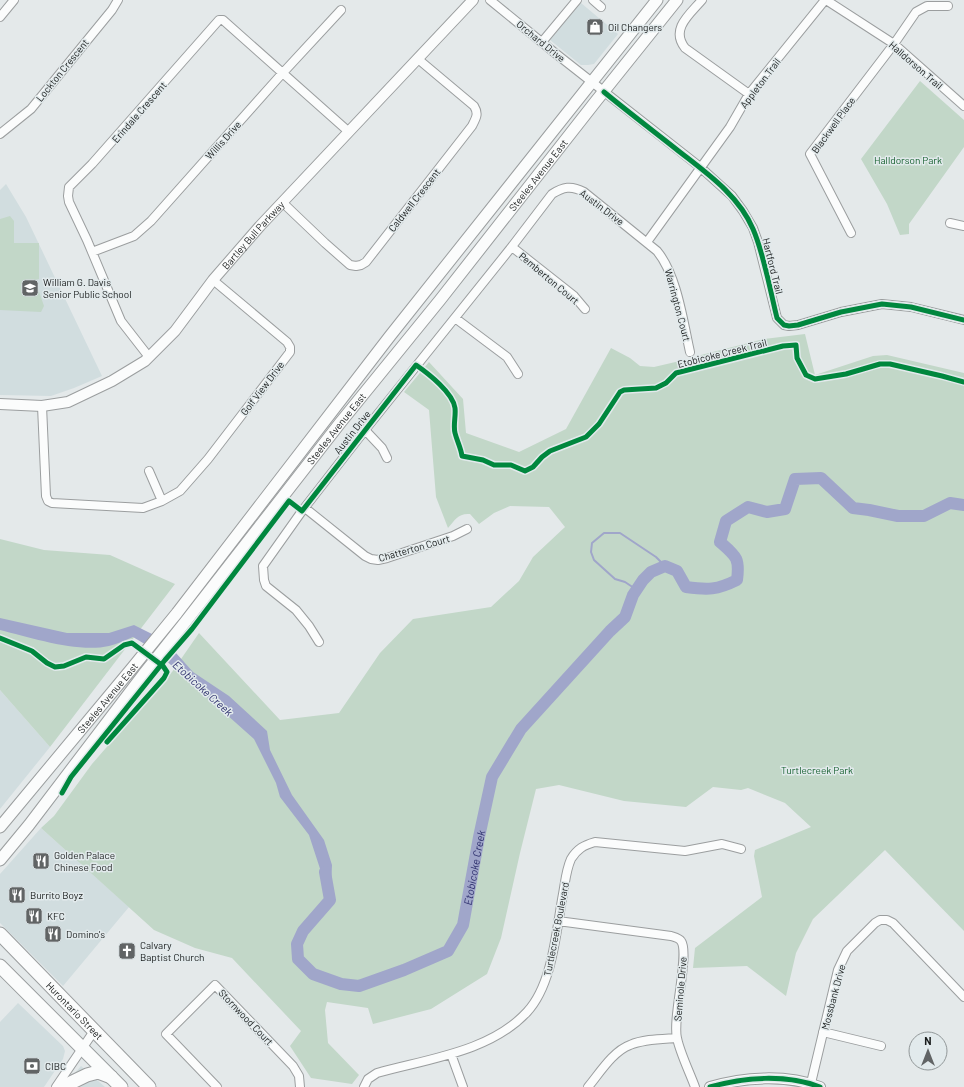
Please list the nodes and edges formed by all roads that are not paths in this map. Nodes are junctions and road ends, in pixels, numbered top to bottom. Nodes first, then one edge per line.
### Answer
1 (14, 0) edge
2 (118, 0) edge
3 (473, 0) edge
4 (490, 0) edge
5 (577, 0) edge
6 (593, 0) edge
7 (657, 0) edge
8 (677, 0) edge
9 (702, 0) edge
10 (825, 0) edge
11 (948, 6) dead end
12 (601, 7) dead end
13 (341, 10) dead end
14 (0, 17) edge
15 (542, 42) junction
16 (894, 44) junction
17 (418, 59) junction
18 (283, 72) junction
19 (591, 82) junction
20 (604, 92) junction
21 (750, 94) junction
22 (964, 106) edge
23 (349, 132) junction
24 (0, 134) edge
25 (700, 168) junction
26 (282, 202) junction
27 (950, 223) dead end
28 (964, 226) edge
29 (851, 233) dead end
30 (647, 242) junction
31 (512, 247) junction
32 (92, 252) junction
33 (213, 280) junction
34 (585, 309) dead end
35 (455, 318) junction
36 (964, 320) edge
37 (690, 352) dead end
38 (149, 358) junction
39 (518, 374) dead end
40 (0, 404) edge
41 (42, 406) junction
42 (365, 430) junction
43 (387, 458) dead end
44 (148, 471) dead end
45 (162, 501) junction
46 (304, 508) junction
47 (467, 529) dead end
48 (319, 642) dead end
49 (0, 827) edge
50 (741, 849) dead end
51 (0, 860) edge
52 (558, 921) junction
53 (0, 934) edge
54 (0, 966) edge
55 (964, 997) edge
56 (94, 1032) junction
57 (823, 1032) junction
58 (676, 1038) junction
59 (881, 1046) dead end
60 (83, 1049) junction
61 (451, 1054) junction
62 (111, 1077) junction
63 (815, 1085) edge
64 (56, 1087) edge
65 (62, 1087) edge
66 (121, 1087) edge
67 (149, 1087) edge
68 (217, 1087) edge
69 (300, 1087) edge
70 (364, 1087) edge
71 (463, 1087) edge
72 (588, 1087) edge
73 (695, 1087) edge
74 (710, 1087) edge

1 - 14 street
2 - 24 street, Lockton Crescent
3 - 17 street, Bartley Bull Parkway
4 - 15 street, Orchard Drive
5 - 15 street
6 - 12 street
7 - 19 main road, Steeles Avenue East
8 - 20 main road, Steeles Avenue East
9 - 21 street
10 - 16 street, Halldorson Trail
10 - 21 street, Appleton Trail
11 - 16 street
13 - 18 street, Willis Drive
15 - 19 street, Orchard Drive
16 - 22 street, Halldorson Trail
16 - 29 street, Blackwell Place
17 - 23 street, Bartley Bull Parkway
17 - 26 street, Caldwell Crescent
18 - 23 street, Erindale Crescent
18 - 32 street, Willis Drive
18 - 32 street, Erindale Crescent
19 - 20 street, Hartford Trail
19 - 49 main road, Steeles Avenue East
20 - 25 street, Hartford Trail
20 - 51 main road, Steeles Avenue East
21 - 25 street, Appleton Trail
23 - 26 street, Bartley Bull Parkway
25 - 30 street
25 - 36 street, Hartford Trail
26 - 33 street, Bartley Bull Parkway
27 - 28 street
30 - 31 street, Austin Drive
30 - 37 street, Warrington Court
31 - 34 street, Pemberton Court
31 - 35 street, Austin Drive
32 - 38 street, Erindale Crescent
33 - 38 street, Bartley Bull Parkway
33 - 45 street, Golf View Drive
35 - 39 street
35 - 42 street, Austin Drive
38 - 41 street, Bartley Bull Parkway
40 - 41 street, Bartley Bull Parkway
41 - 45 street, Golf View Drive
42 - 43 street
42 - 46 street, Austin Drive
44 - 45 street
46 - 47 street, Chatterton Court
46 - 48 street, Austin Drive
50 - 52 street, Turtlecreek Boulevard
52 - 58 street, Seminole Drive
52 - 61 street, Turtlecreek Boulevard
53 - 56 main road, Hurontario Street
54 - 60 main road, Hurontario Street
55 - 57 street, Mossbank Drive
56 - 60 street
56 - 67 main road, Hurontario Street
57 - 59 street
57 - 63 street, Mossbank Drive
58 - 72 street
58 - 73 street, Seminole Drive
60 - 62 main road, Hurontario Street
60 - 64 street
61 - 70 street, Turtlecreek Boulevard
61 - 71 street
62 - 65 main road
62 - 66 main road, Hurontario Street
63 - 74 street
68 - 69 street, Stornwood Court

